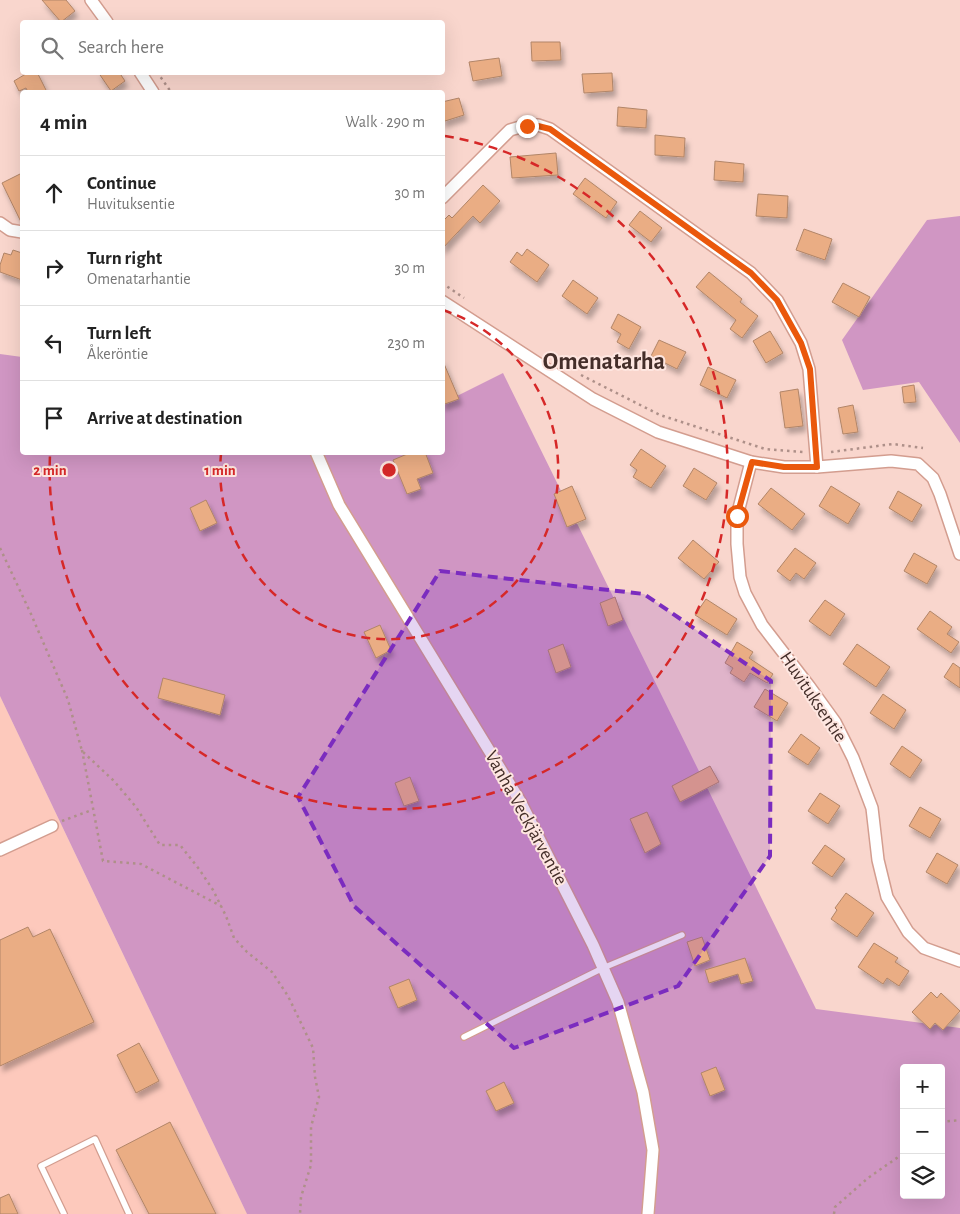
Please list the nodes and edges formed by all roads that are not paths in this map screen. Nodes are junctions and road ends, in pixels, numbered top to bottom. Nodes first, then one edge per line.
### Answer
1 (91, 0) edge
2 (106, 20) edge
3 (142, 75) edge
4 (152, 90) edge
5 (445, 195) edge
6 (0, 223) edge
7 (20, 232) edge
8 (445, 303) edge
9 (317, 455) edge
10 (752, 462) junction
11 (817, 467) junction
12 (960, 554) edge
13 (52, 826) road end
14 (0, 850) edge
15 (682, 935) dead end
16 (960, 961) edge
17 (603, 968) junction
18 (464, 1038) dead end
19 (64, 1214) edge
20 (129, 1214) edge
21 (648, 1214) edge

1 - 2 street
3 - 4 street
5 - 11 street
6 - 7 street
8 - 10 street
9 - 17 street, Vanha Veckjärventie
10 - 11 street
10 - 16 street, Huvituksentie
11 - 12 street
13 - 14 street
15 - 17 lane
17 - 18 lane
17 - 21 street, Vanha Veckjärventie
19 - 20 lane

